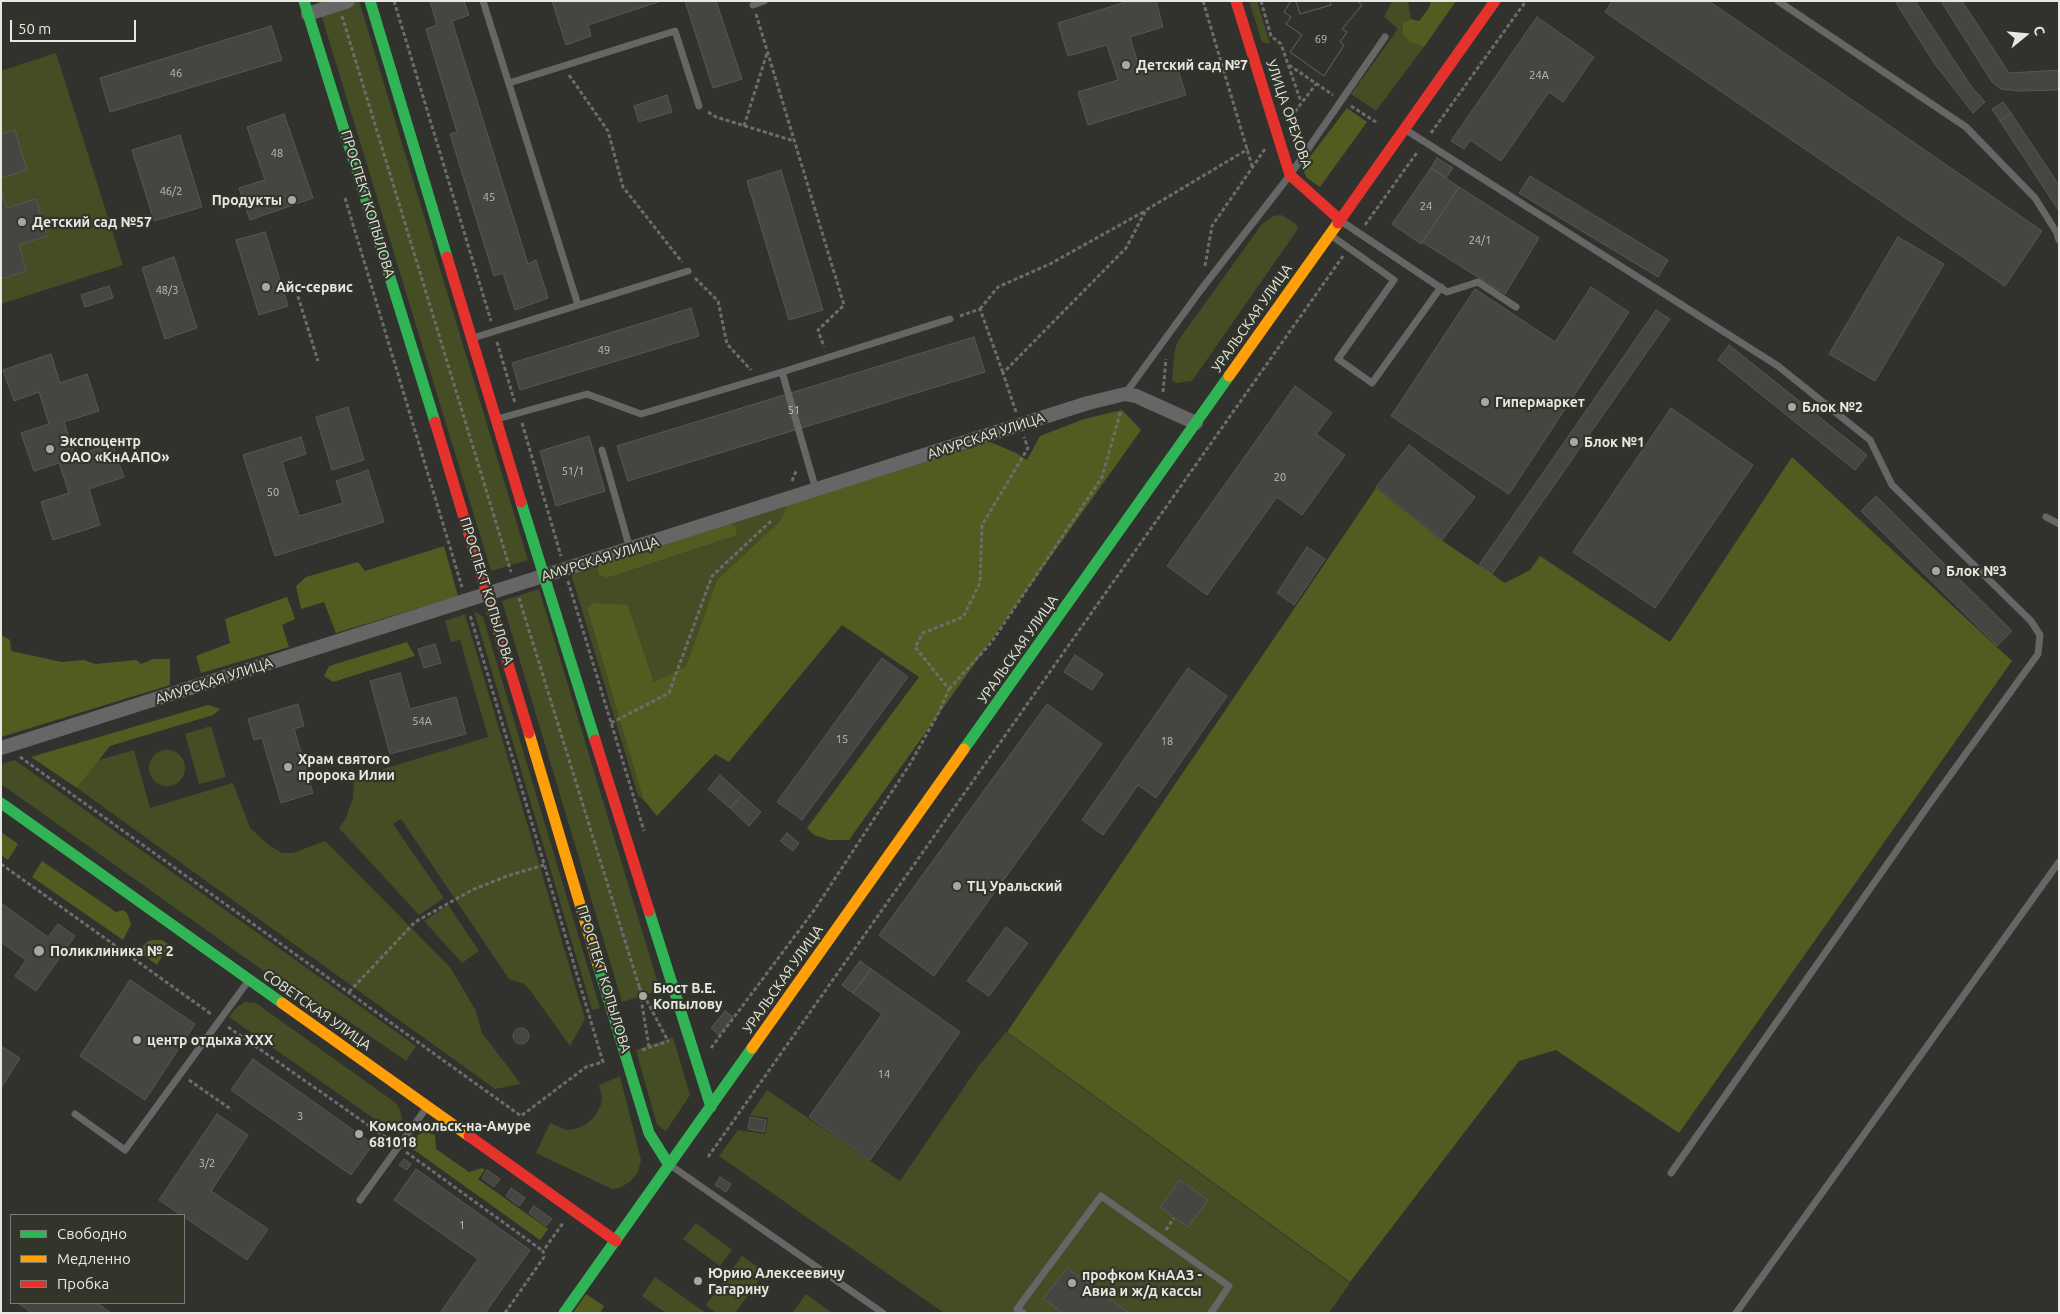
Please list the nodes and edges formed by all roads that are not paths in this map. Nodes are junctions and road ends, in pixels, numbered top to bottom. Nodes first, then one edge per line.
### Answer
1 (370, 1) edge
2 (483, 1) edge
3 (764, 1) edge
4 (1236, 1) edge
5 (1495, 1) edge
6 (1778, 1) edge
7 (343, 3) edge
8 (753, 5) road end
9 (306, 8) edge
10 (1385, 37) dead end
11 (509, 84) junction
12 (699, 106) road end
13 (1404, 128) junction
14 (1290, 175) junction
15 (1339, 219) junction
16 (1329, 234) junction
17 (2059, 240) edge
18 (688, 271) road end
19 (1441, 288) junction
20 (578, 305) junction
21 (1516, 307) dead end
22 (950, 319) road end
23 (472, 338) junction
24 (782, 372) junction
25 (1125, 394) junction
26 (497, 419) junction
27 (1196, 423) junction
28 (602, 450) dead end
29 (816, 490) junction
30 (2046, 517) dead end
31 (2059, 524) edge
32 (630, 550) junction
33 (543, 576) junction
34 (488, 594) junction
35 (4, 748) edge
36 (1, 803) edge
37 (2059, 862) edge
38 (249, 980) junction
39 (427, 1107) junction
40 (711, 1107) junction
41 (75, 1114) dead end
42 (670, 1165) junction
43 (1671, 1173) dead end
44 (360, 1200) dead end
45 (616, 1242) junction
46 (564, 1313) edge
47 (883, 1313) edge
48 (1023, 1313) edge
49 (1211, 1313) edge
50 (1736, 1313) edge

1 - 23 street
2 - 11 lane
3 - 8 lane
4 - 14 street, УЛИЦА ОРЕХОВА
5 - 13 street, УРАЛЬСКАЯ УЛИЦА
6 - 17 lane
7 - 9 street, ПРОСПЕКТ КОПЫЛОВА
9 - 34 street, ПРОСПЕКТ КОПЫЛОВА
10 - 14 lane
11 - 12 lane
11 - 20 lane
13 - 15 street, УРАЛЬСКАЯ УЛИЦА
13 - 43 lane
14 - 15 street, УЛИЦА ОРЕХОВА
14 - 25 lane
15 - 16 street, УРАЛЬСКАЯ УЛИЦА
15 - 19 lane
16 - 19 lane
16 - 27 street, УРАЛЬСКАЯ УЛИЦА
18 - 20 lane
19 - 21 lane
20 - 23 lane
22 - 24 lane
23 - 26 street
24 - 26 lane
24 - 29 lane
25 - 27 street
25 - 29 street, АМУРСКАЯ УЛИЦА
26 - 33 street
27 - 40 street, УРАЛЬСКАЯ УЛИЦА
28 - 32 lane
29 - 32 street, АМУРСКАЯ УЛИЦА
30 - 31 lane
32 - 33 street, АМУРСКАЯ УЛИЦА
33 - 34 street, АМУРСКАЯ УЛИЦА
33 - 40 street
34 - 35 street, АМУРСКАЯ УЛИЦА
34 - 42 street, ПРОСПЕКТ КОПЫЛОВА
36 - 38 street, СОВЕТСКАЯ УЛИЦА
37 - 50 lane
38 - 39 street, СОВЕТСКАЯ УЛИЦА
38 - 41 lane
39 - 44 lane
39 - 45 street, СОВЕТСКАЯ УЛИЦА
40 - 42 street, УРАЛЬСКАЯ УЛИЦА
42 - 45 street, УРАЛЬСКАЯ УЛИЦА
42 - 47 lane
45 - 46 street, УРАЛЬСКАЯ УЛИЦА
48 - 49 lane

